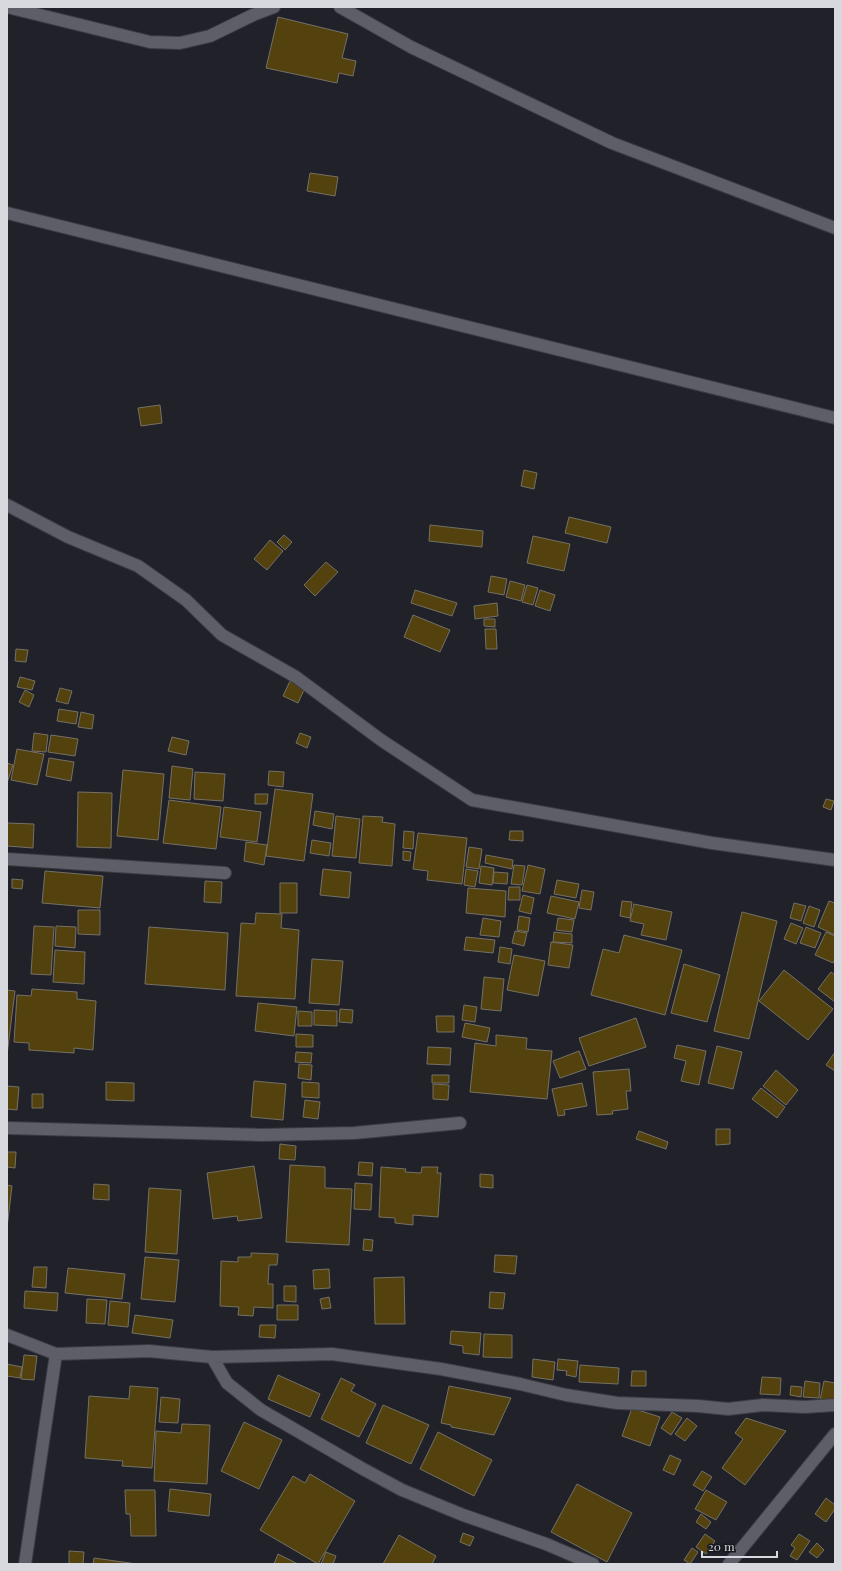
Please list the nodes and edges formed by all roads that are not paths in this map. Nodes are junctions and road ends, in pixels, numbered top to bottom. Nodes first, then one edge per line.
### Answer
1 (7, 7) edge
2 (274, 7) edge
3 (340, 7) edge
4 (7, 213) edge
5 (835, 228) edge
6 (835, 418) edge
7 (7, 505) edge
8 (7, 859) edge
9 (835, 860) edge
10 (225, 873) dead end
11 (460, 1123) dead end
12 (7, 1128) edge
13 (7, 1335) edge
14 (56, 1354) junction
15 (212, 1357) junction
16 (835, 1405) edge
17 (835, 1434) edge
18 (25, 1564) edge
19 (594, 1564) edge
20 (730, 1564) edge

1 - 2 street
3 - 5 street
4 - 6 street
7 - 9 street
8 - 10 street
11 - 12 street
13 - 14 street
14 - 15 street
14 - 18 street
15 - 16 street
15 - 19 street
17 - 20 street

